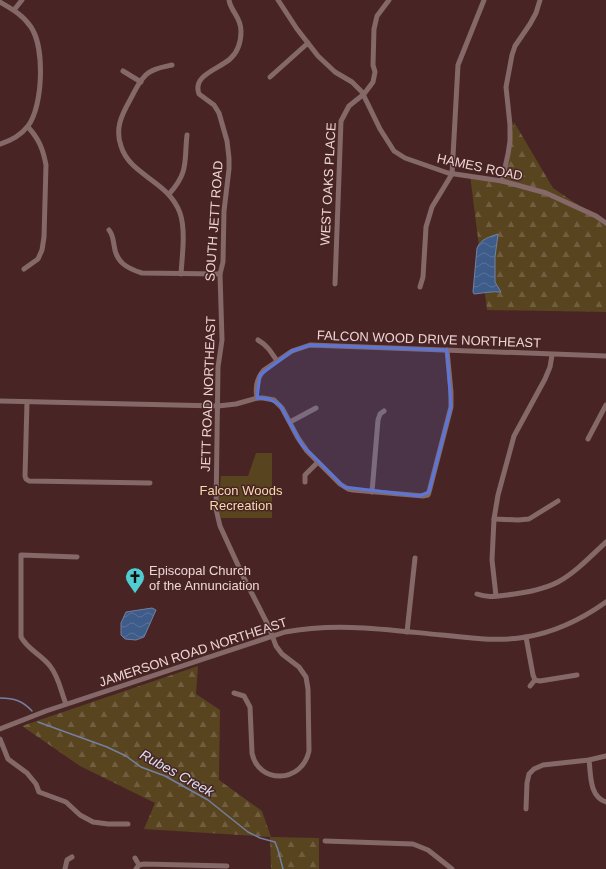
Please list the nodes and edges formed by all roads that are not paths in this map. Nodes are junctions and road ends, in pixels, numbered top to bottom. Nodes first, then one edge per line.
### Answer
1 (22, 0) edge
2 (229, 0) edge
3 (278, 0) edge
4 (389, 0) edge
5 (484, 0) edge
6 (540, 0) edge
7 (0, 2) edge
8 (14, 10) junction
9 (308, 43) junction
10 (172, 65) dead end
11 (123, 71) dead end
12 (270, 77) dead end
13 (141, 82) junction
14 (364, 94) junction
15 (28, 127) junction
16 (187, 135) dead end
17 (0, 144) edge
18 (452, 174) junction
19 (502, 181) junction
20 (169, 194) junction
21 (606, 223) edge
22 (108, 230) dead end
23 (26, 268) dead end
24 (181, 274) junction
25 (220, 274) junction
26 (335, 284) dead end
27 (420, 287) dead end
28 (221, 308) joint
29 (258, 340) dead end
30 (447, 350) junction
31 (552, 355) junction
32 (606, 356) edge
33 (277, 361) junction
34 (257, 398) junction
35 (0, 401) edge
36 (27, 402) junction
37 (606, 405) edge
38 (218, 406) junction
39 (316, 408) dead end
40 (384, 411) dead end
41 (290, 422) junction
42 (588, 438) dead end
43 (318, 462) junction
44 (304, 482) dead end
45 (150, 483) dead end
46 (372, 492) junction
47 (558, 501) dead end
48 (494, 519) junction
49 (606, 542) edge
50 (78, 557) dead end
51 (415, 558) dead end
52 (477, 594) dead end
53 (496, 596) junction
54 (606, 602) edge
55 (408, 632) junction
56 (272, 636) junction
57 (526, 637) junction
58 (577, 675) dead end
59 (535, 680) junction
60 (530, 686) dead end
61 (234, 693) dead end
62 (66, 704) junction
63 (0, 729) edge
64 (0, 739) edge
65 (606, 756) edge
66 (590, 760) junction
67 (606, 802) edge
68 (526, 809) dead end
69 (128, 824) dead end
70 (325, 841) dead end
71 (72, 857) dead end
72 (134, 858) dead end
73 (227, 866) dead end
74 (138, 867) edge
75 (209, 868) edge
76 (65, 869) edge
77 (452, 869) edge

1 - 8 street
2 - 25 street, SOUTH JETT ROAD
3 - 9 street, HAMES ROAD
4 - 14 street, WEST OAKS PLACE
5 - 18 street
6 - 19 street
7 - 8 street
8 - 15 street
9 - 12 street
9 - 14 street, HAMES ROAD
10 - 13 street
11 - 13 street
13 - 20 street
14 - 18 street, HAMES ROAD
14 - 26 street, WEST OAKS PLACE
15 - 17 street
15 - 23 street
16 - 20 street
18 - 19 street, HAMES ROAD
18 - 27 street
19 - 21 street, HAMES ROAD
20 - 24 street
22 - 24 street
24 - 25 street
25 - 28 street, SOUTH JETT ROAD
28 - 38 street, JETT ROAD NORTHEAST
29 - 33 street
30 - 31 street, FALCON WOOD DRIVE NORTHEAST
30 - 33 street, FALCON WOOD DRIVE NORTHEAST
30 - 46 street
31 - 32 street, FALCON WOOD DRIVE NORTHEAST
31 - 48 street
33 - 34 street, FALCON WOOD DRIVE NORTHEAST
34 - 38 street
34 - 41 street
35 - 36 street
36 - 38 street
36 - 45 street
37 - 42 street
38 - 56 street, JETT ROAD NORTHEAST
39 - 41 street
40 - 46 street
41 - 43 street
43 - 44 street
43 - 46 street
47 - 48 street
48 - 53 street
49 - 53 street
50 - 62 street
51 - 55 street
52 - 53 street
54 - 57 street, JAMERSON ROAD NORTHEAST
55 - 56 street, JAMERSON ROAD NORTHEAST
55 - 57 street, JAMERSON ROAD NORTHEAST
56 - 61 street, JETT ROAD NORTHEAST
56 - 62 street, JAMERSON ROAD NORTHEAST
57 - 59 street
58 - 59 street
59 - 60 street
62 - 63 street, JAMERSON ROAD NORTHEAST
64 - 69 street
65 - 66 street
66 - 67 street
66 - 68 street
70 - 77 street
71 - 76 street
72 - 74 street
73 - 75 street
74 - 75 street

